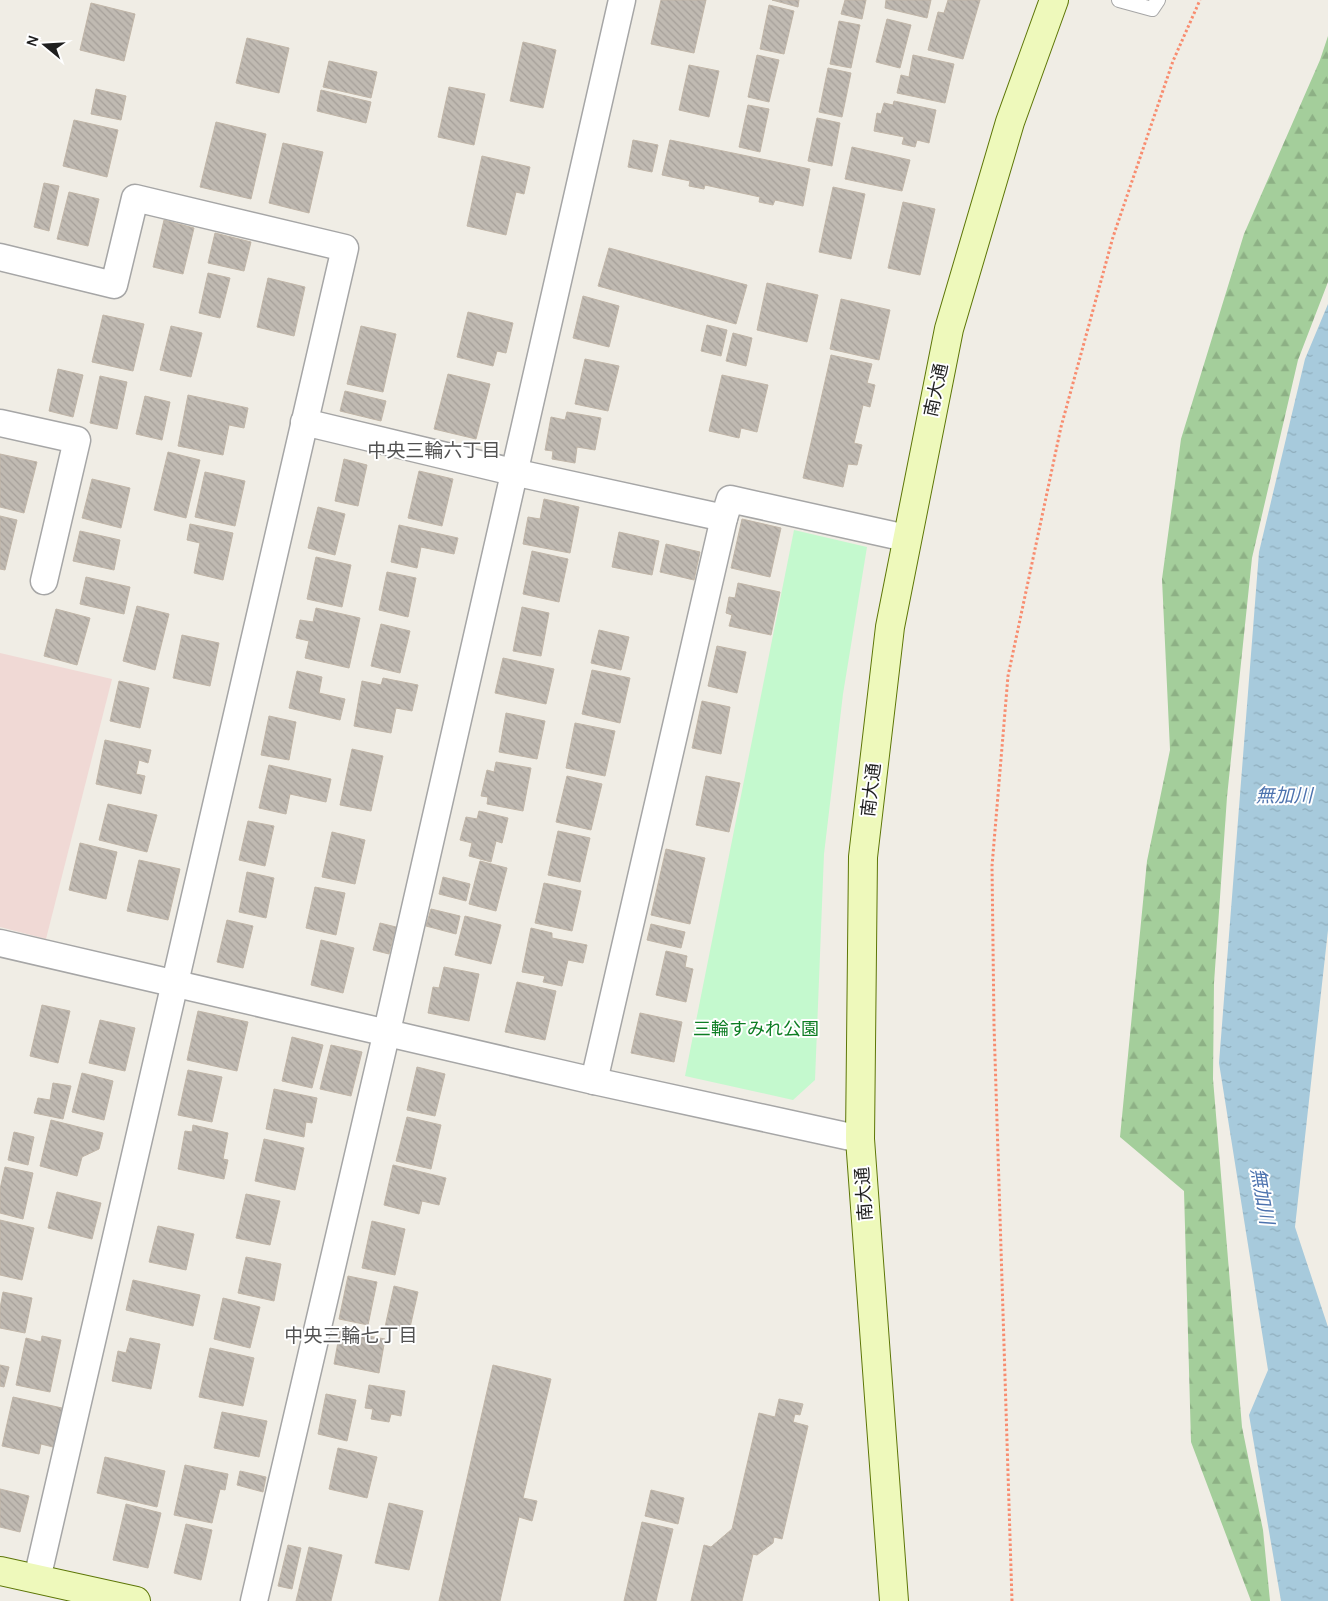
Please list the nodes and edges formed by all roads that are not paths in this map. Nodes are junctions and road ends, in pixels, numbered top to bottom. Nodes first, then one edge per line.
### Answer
1 (622, 0) edge
2 (1054, 0) edge
3 (1119, 0) edge
4 (1158, 0) edge
5 (0, 257) edge
6 (304, 422) junction
7 (0, 423) edge
8 (513, 472) junction
9 (724, 518) junction
10 (906, 538) junction
11 (44, 581) dead end
12 (0, 943) edge
13 (176, 984) junction
14 (387, 1032) junction
15 (594, 1081) junction
16 (860, 1139) junction
17 (0, 1571) edge
18 (37, 1579) junction
19 (136, 1601) edge
20 (254, 1601) edge
21 (894, 1601) edge

1 - 8 street
2 - 10 street, 南大通
3 - 4 lane
5 - 6 street
6 - 8 street
6 - 13 street
7 - 11 street
8 - 9 street
8 - 14 street
9 - 10 street
9 - 15 street
10 - 16 street, 南大通
12 - 13 street
13 - 14 street
13 - 18 street
14 - 15 street
14 - 20 street
15 - 16 street
16 - 21 street, 南大通
17 - 18 street
18 - 19 street

